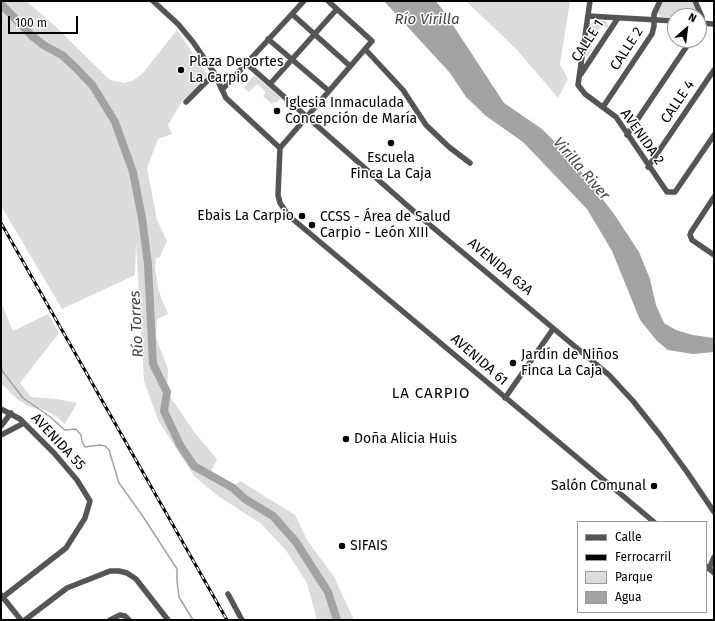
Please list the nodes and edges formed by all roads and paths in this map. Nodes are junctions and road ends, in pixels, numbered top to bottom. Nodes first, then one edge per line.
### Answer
1 (153, 1) edge
2 (304, 1) edge
3 (328, 1) edge
4 (590, 1) edge
5 (660, 1) edge
6 (337, 9) junction
7 (292, 14) junction
8 (588, 16) junction
9 (618, 18) junction
10 (654, 20) junction
11 (667, 21) edge
12 (314, 35) junction
13 (268, 39) junction
14 (686, 48) edge
15 (365, 49) junction
16 (292, 60) junction
17 (246, 63) junction
18 (350, 66) junction
19 (714, 70) edge
20 (214, 74) junction
21 (579, 77) junction
22 (270, 84) junction
23 (222, 90) junction
24 (329, 91) junction
25 (186, 102) dead end
26 (603, 107) junction
27 (306, 117) junction
28 (627, 135) junction
29 (714, 135) edge
30 (280, 148) junction
31 (470, 163) dead end
32 (648, 167) junction
33 (714, 197) edge
34 (713, 253) edge
35 (553, 329) junction
36 (505, 398) junction
37 (1, 409) edge
38 (11, 413) junction
39 (24, 423) junction
40 (1, 426) edge
41 (1, 435) edge
42 (714, 512) edge
43 (653, 521) edge
44 (714, 557) edge
45 (710, 569) edge
46 (228, 594) dead end
47 (2, 596) edge
48 (21, 620) edge
49 (25, 620) edge
50 (110, 620) edge
51 (129, 620) edge
52 (168, 620) edge
53 (242, 620) edge

1 - 20 street
2 - 7 street
3 - 6 street
4 - 8 street
5 - 10 street, CALLE 2
6 - 12 street
6 - 15 street
7 - 12 street
7 - 13 street
8 - 9 street
8 - 21 street
9 - 10 street
9 - 21 street, CALLE 1
10 - 11 street
10 - 26 street, CALLE 2
12 - 16 street
12 - 18 street
13 - 16 street
13 - 17 street
14 - 28 street
15 - 18 street
15 - 31 street
16 - 22 street
16 - 24 street
17 - 22 street, AVENIDA 63A
17 - 23 street
18 - 24 street
19 - 32 street, CALLE 4
20 - 23 street
20 - 25 street
21 - 26 street, AVENIDA 2
22 - 27 street, AVENIDA 63A
23 - 30 street
24 - 27 street
26 - 28 street, AVENIDA 2
27 - 30 street
27 - 35 street, AVENIDA 63A
28 - 32 street, AVENIDA 2
29 - 32 street, AVENIDA 2
30 - 36 street, AVENIDA 61
33 - 34 street
35 - 36 street
35 - 42 street, AVENIDA 63A
36 - 43 street, AVENIDA 61
37 - 38 street, AVENIDA 55
38 - 39 street, AVENIDA 55
38 - 40 street
39 - 41 street
39 - 47 street, AVENIDA 55
44 - 45 street
46 - 53 street
47 - 48 street
49 - 52 street
50 - 51 street

